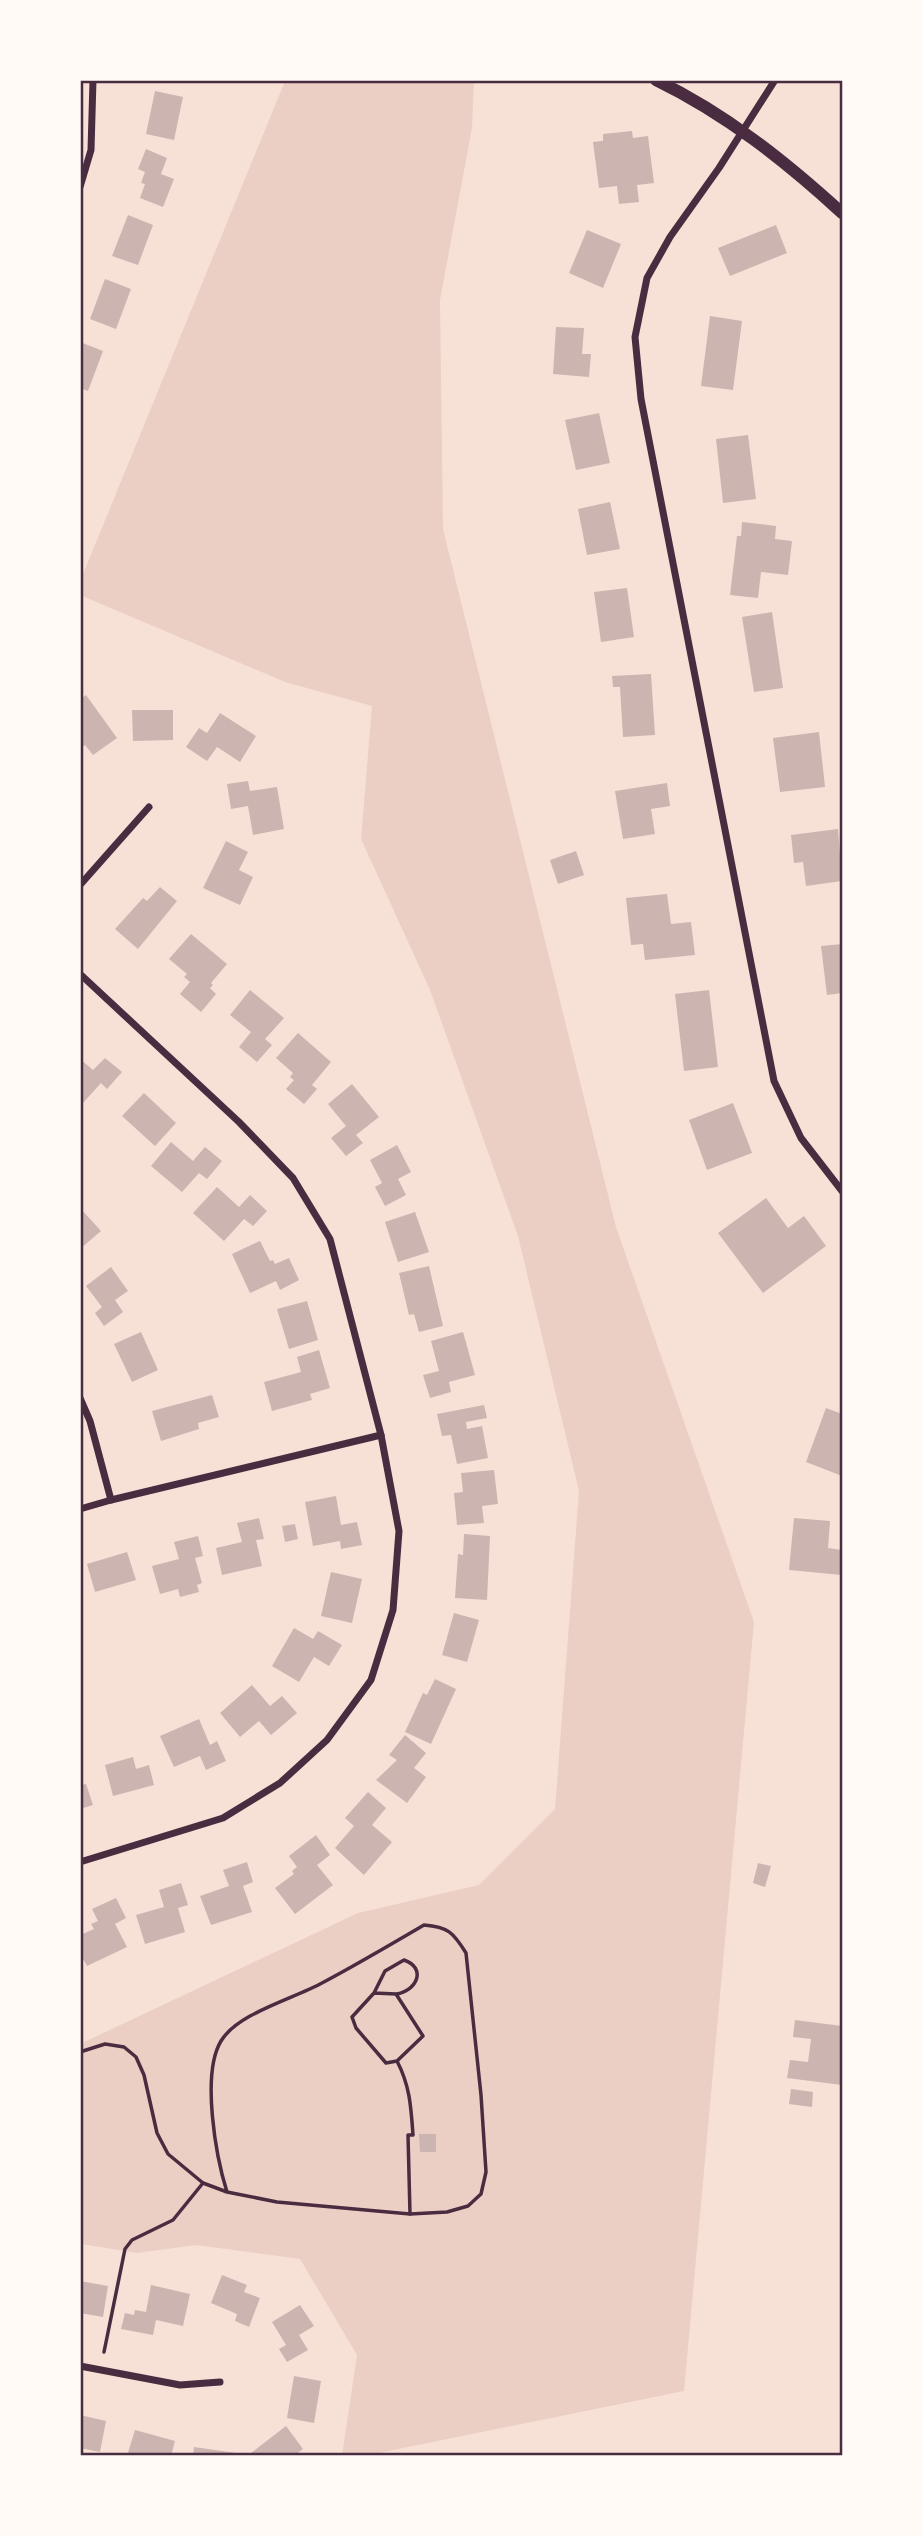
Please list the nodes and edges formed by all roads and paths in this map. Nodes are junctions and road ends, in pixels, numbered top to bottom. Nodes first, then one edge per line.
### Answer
1 (93, 80) edge
2 (656, 80) edge
3 (775, 80) edge
4 (744, 132) junction
5 (80, 187) edge
6 (842, 213) edge
7 (149, 807) dead end
8 (80, 885) edge
9 (80, 974) edge
10 (842, 1191) edge
11 (80, 1398) edge
12 (381, 1435) junction
13 (111, 1500) junction
14 (80, 1509) edge
15 (80, 1861) edge
16 (374, 1993) junction
17 (396, 1994) junction
18 (80, 2052) edge
19 (397, 2061) junction
20 (202, 2183) junction
21 (227, 2192) junction
22 (410, 2214) junction
23 (104, 2352) dead end
24 (80, 2366) edge
25 (220, 2382) dead end

1 - 5 street
2 - 4 street
3 - 4 street
4 - 6 street
4 - 10 street
7 - 8 street
9 - 12 street
11 - 13 street
12 - 13 street
12 - 15 street
13 - 14 street
16 - 17 path
16 - 17 path
16 - 19 path
17 - 19 path
18 - 20 path
19 - 22 path
20 - 21 path
20 - 23 path
21 - 22 path
21 - 22 path
24 - 25 street

